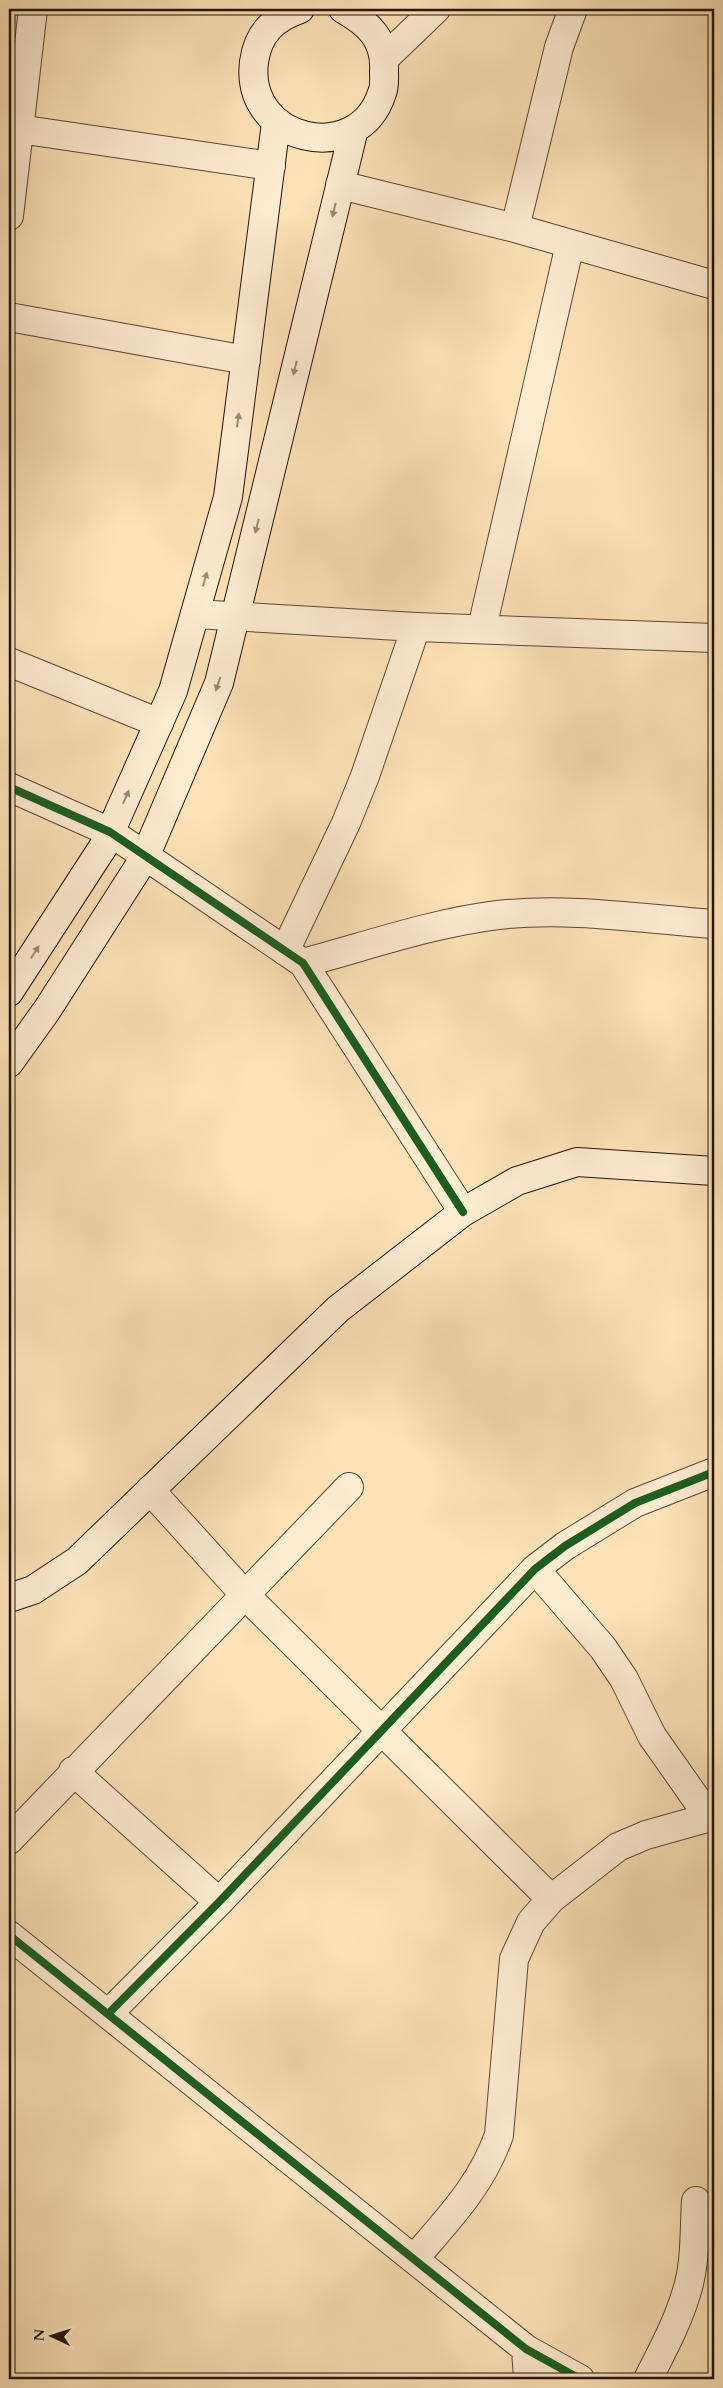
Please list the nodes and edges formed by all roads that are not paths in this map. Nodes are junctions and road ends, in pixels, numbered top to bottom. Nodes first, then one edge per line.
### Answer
1 (33, 9) edge
2 (343, 9) edge
3 (436, 9) edge
4 (573, 9) edge
5 (288, 11) edge
6 (384, 59) junction
7 (276, 123) junction
8 (19, 129) junction
9 (354, 129) junction
10 (270, 166) junction
11 (340, 184) junction
12 (9, 216) edge
13 (515, 228) junction
14 (570, 244) junction
15 (714, 286) edge
16 (9, 317) edge
17 (246, 360) junction
18 (195, 614) junction
19 (235, 617) junction
20 (416, 627) junction
21 (482, 628) junction
22 (714, 638) edge
23 (9, 662) edge
24 (159, 722) junction
25 (9, 787) edge
26 (110, 832) junction
27 (145, 857) junction
28 (714, 924) edge
29 (294, 957) junction
30 (9, 992) edge
31 (9, 1063) edge
32 (714, 1171) edge
33 (463, 1212) junction
34 (714, 1472) edge
35 (349, 1487) dead end
36 (150, 1490) junction
37 (535, 1569) junction
38 (245, 1594) junction
39 (9, 1598) edge
40 (383, 1731) junction
41 (73, 1771) junction
42 (712, 1816) edge
43 (9, 1840) edge
44 (551, 1898) junction
45 (220, 1902) junction
46 (9, 1935) edge
47 (108, 2014) junction
48 (696, 2201) dead end
49 (414, 2259) junction
50 (526, 2349) junction
51 (528, 2379) edge
52 (580, 2379) edge
53 (648, 2379) edge

1 - 8 street
2 - 6 street
3 - 6 street
4 - 13 street
5 - 7 street
6 - 9 street
7 - 9 street
7 - 10 street
8 - 10 street
8 - 12 street
9 - 11 street
10 - 17 street
11 - 13 street
11 -> 19 street
13 - 14 street
14 - 15 street
14 - 21 street
16 - 17 street
18 -> 17 street
18 - 19 street
18 - 24 street
19 - 20 street
19 -> 27 street
20 - 21 street
20 - 29 street
21 - 22 street
23 - 24 street
26 -> 24 street
25 - 26 street
26 - 27 street
30 -> 26 street
27 - 29 street
27 - 31 street
28 - 29 street
29 - 33 street
32 - 33 street
33 - 36 street
34 - 37 street
35 - 38 street
36 - 38 street
36 - 39 street
37 - 40 street
37 - 42 street
38 - 40 street
38 - 41 street
40 - 44 street
40 - 45 street
41 - 43 street
41 - 45 street
42 - 44 street
44 - 49 street
45 - 47 street
46 - 47 street
47 - 49 street
48 - 53 street
49 - 50 street
50 - 51 street
50 - 52 street

